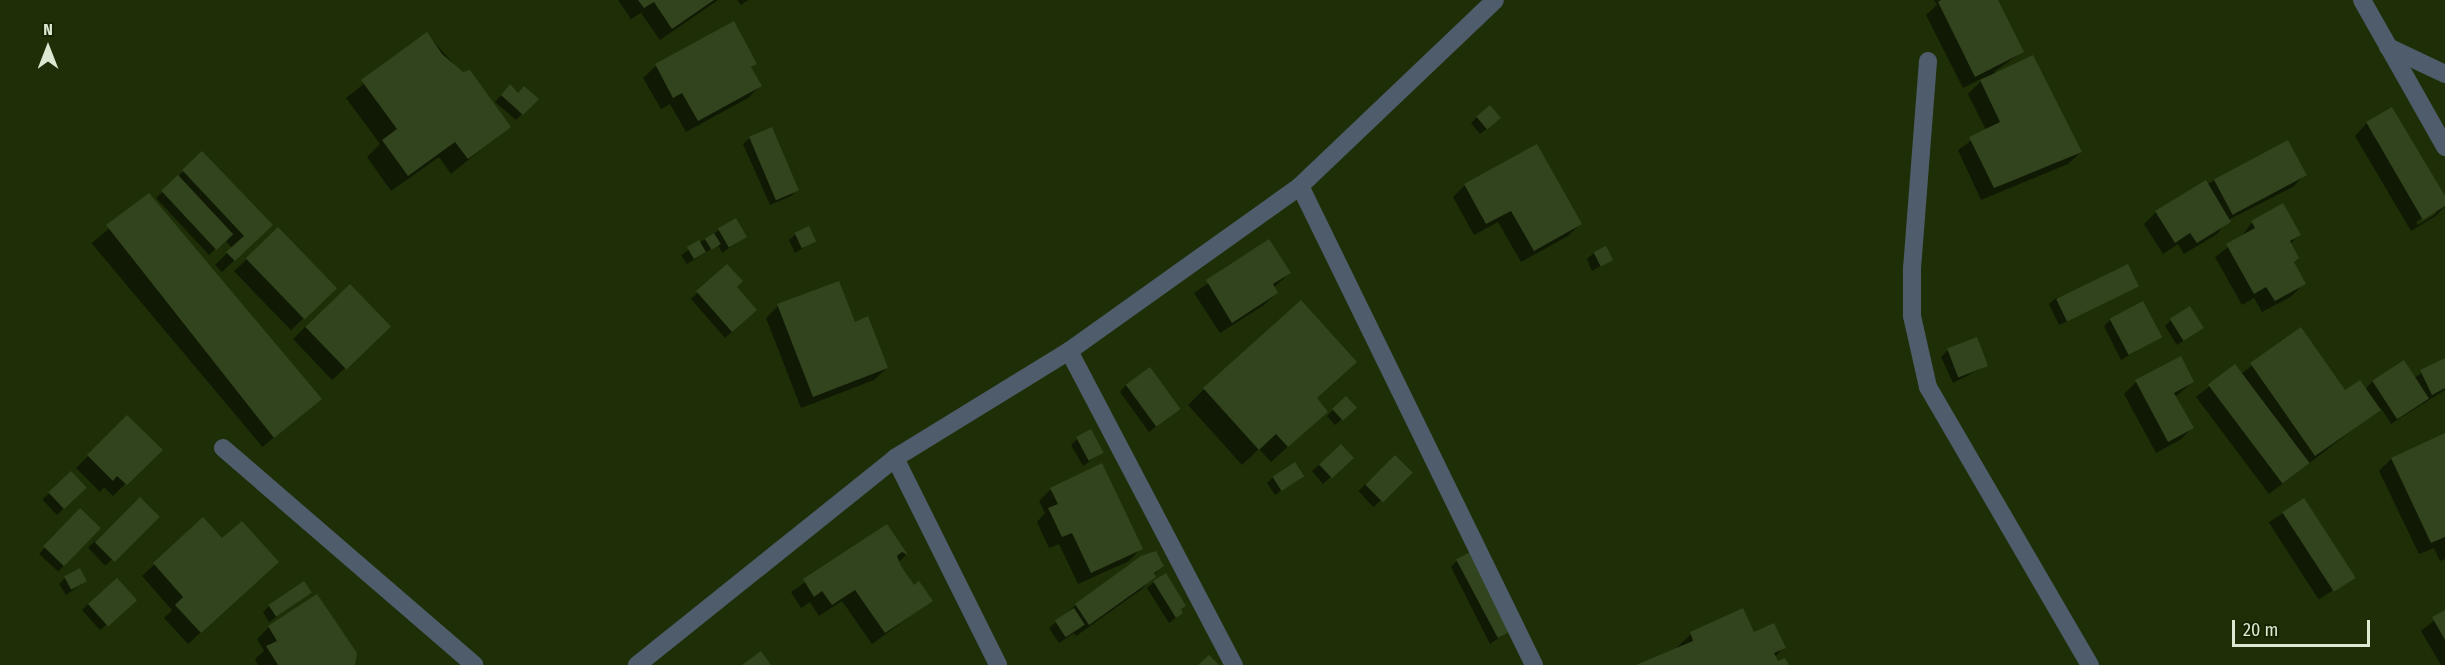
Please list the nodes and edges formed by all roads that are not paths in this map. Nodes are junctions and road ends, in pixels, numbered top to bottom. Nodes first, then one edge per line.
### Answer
1 (1495, 0) edge
2 (2362, 0) edge
3 (2388, 47) junction
4 (1928, 61) dead end
5 (2445, 74) edge
6 (2445, 147) edge
7 (1300, 186) junction
8 (1069, 351) junction
9 (223, 448) dead end
10 (895, 458) junction
11 (474, 665) edge
12 (637, 665) edge
13 (998, 665) edge
14 (1234, 665) edge
15 (1534, 665) edge
16 (2090, 665) edge

1 - 7 street
2 - 3 street
3 - 5 street
3 - 6 street
4 - 16 street
7 - 8 street
7 - 15 street
8 - 10 street
8 - 14 street
9 - 11 street
10 - 12 street
10 - 13 street

